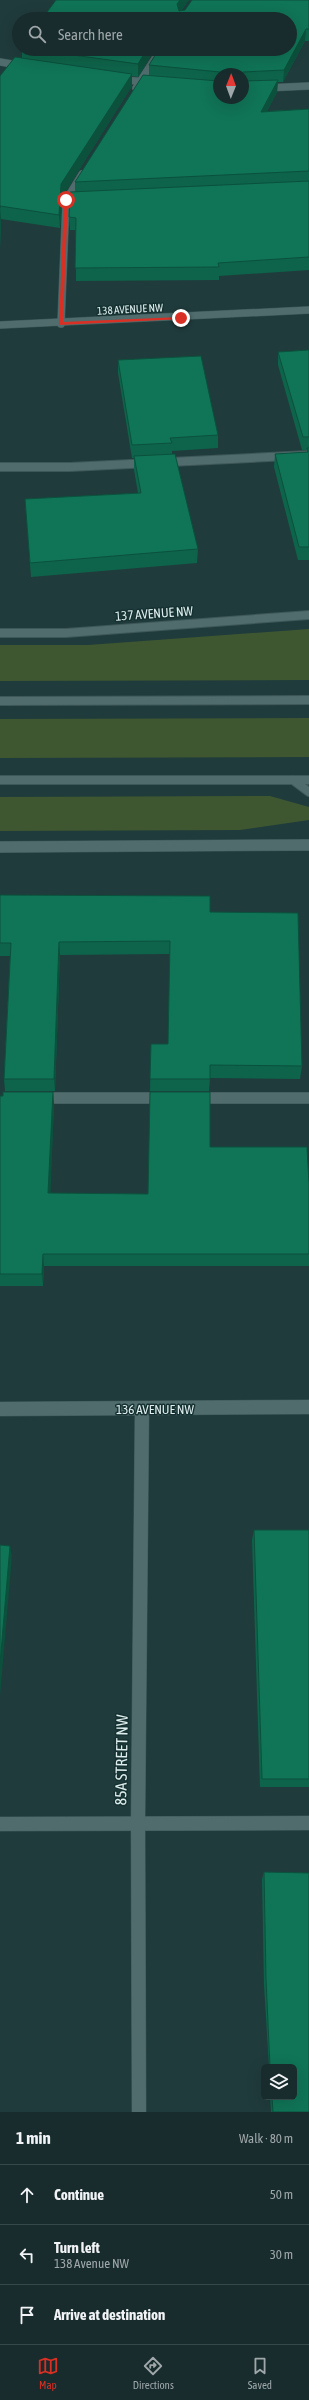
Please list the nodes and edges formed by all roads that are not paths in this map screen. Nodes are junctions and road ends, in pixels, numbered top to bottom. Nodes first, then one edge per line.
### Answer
1 (157, 56) edge
2 (0, 62) edge
3 (31, 67) edge
4 (108, 77) edge
5 (140, 82) junction
6 (163, 84) edge
7 (309, 86) edge
8 (249, 89) edge
9 (131, 95) edge
10 (86, 167) edge
11 (89, 199) edge
12 (66, 200) junction
13 (309, 310) edge
14 (61, 324) junction
15 (0, 325) edge
16 (309, 456) edge
17 (0, 467) edge
18 (309, 615) edge
19 (0, 633) edge
20 (309, 700) edge
21 (0, 701) edge
22 (0, 780) edge
23 (293, 780) junction
24 (309, 780) edge
25 (309, 792) edge
26 (309, 845) edge
27 (0, 847) edge
28 (24, 1098) edge
29 (309, 1098) edge
30 (309, 1407) edge
31 (0, 1409) edge
32 (142, 1409) junction
33 (138, 1822) junction
34 (309, 1823) edge
35 (0, 1824) edge
36 (139, 2112) edge

1 - 5 street
2 - 3 street
4 - 5 street
5 - 6 street
5 - 9 street
7 - 8 street
10 - 12 street
11 - 12 street
12 - 14 street
13 - 14 street, 138 AVENUE NW
14 - 15 street, 138 AVENUE NW
16 - 17 street
18 - 19 street, 137 AVENUE NW
20 - 21 street
22 - 23 street
23 - 24 street
23 - 25 street
26 - 27 street
28 - 29 street
30 - 32 street, 136 AVENUE NW
31 - 32 street, 136 AVENUE NW
32 - 33 street, 85A STREET NW
33 - 34 street
33 - 35 street
33 - 36 street, 85A STREET NW

